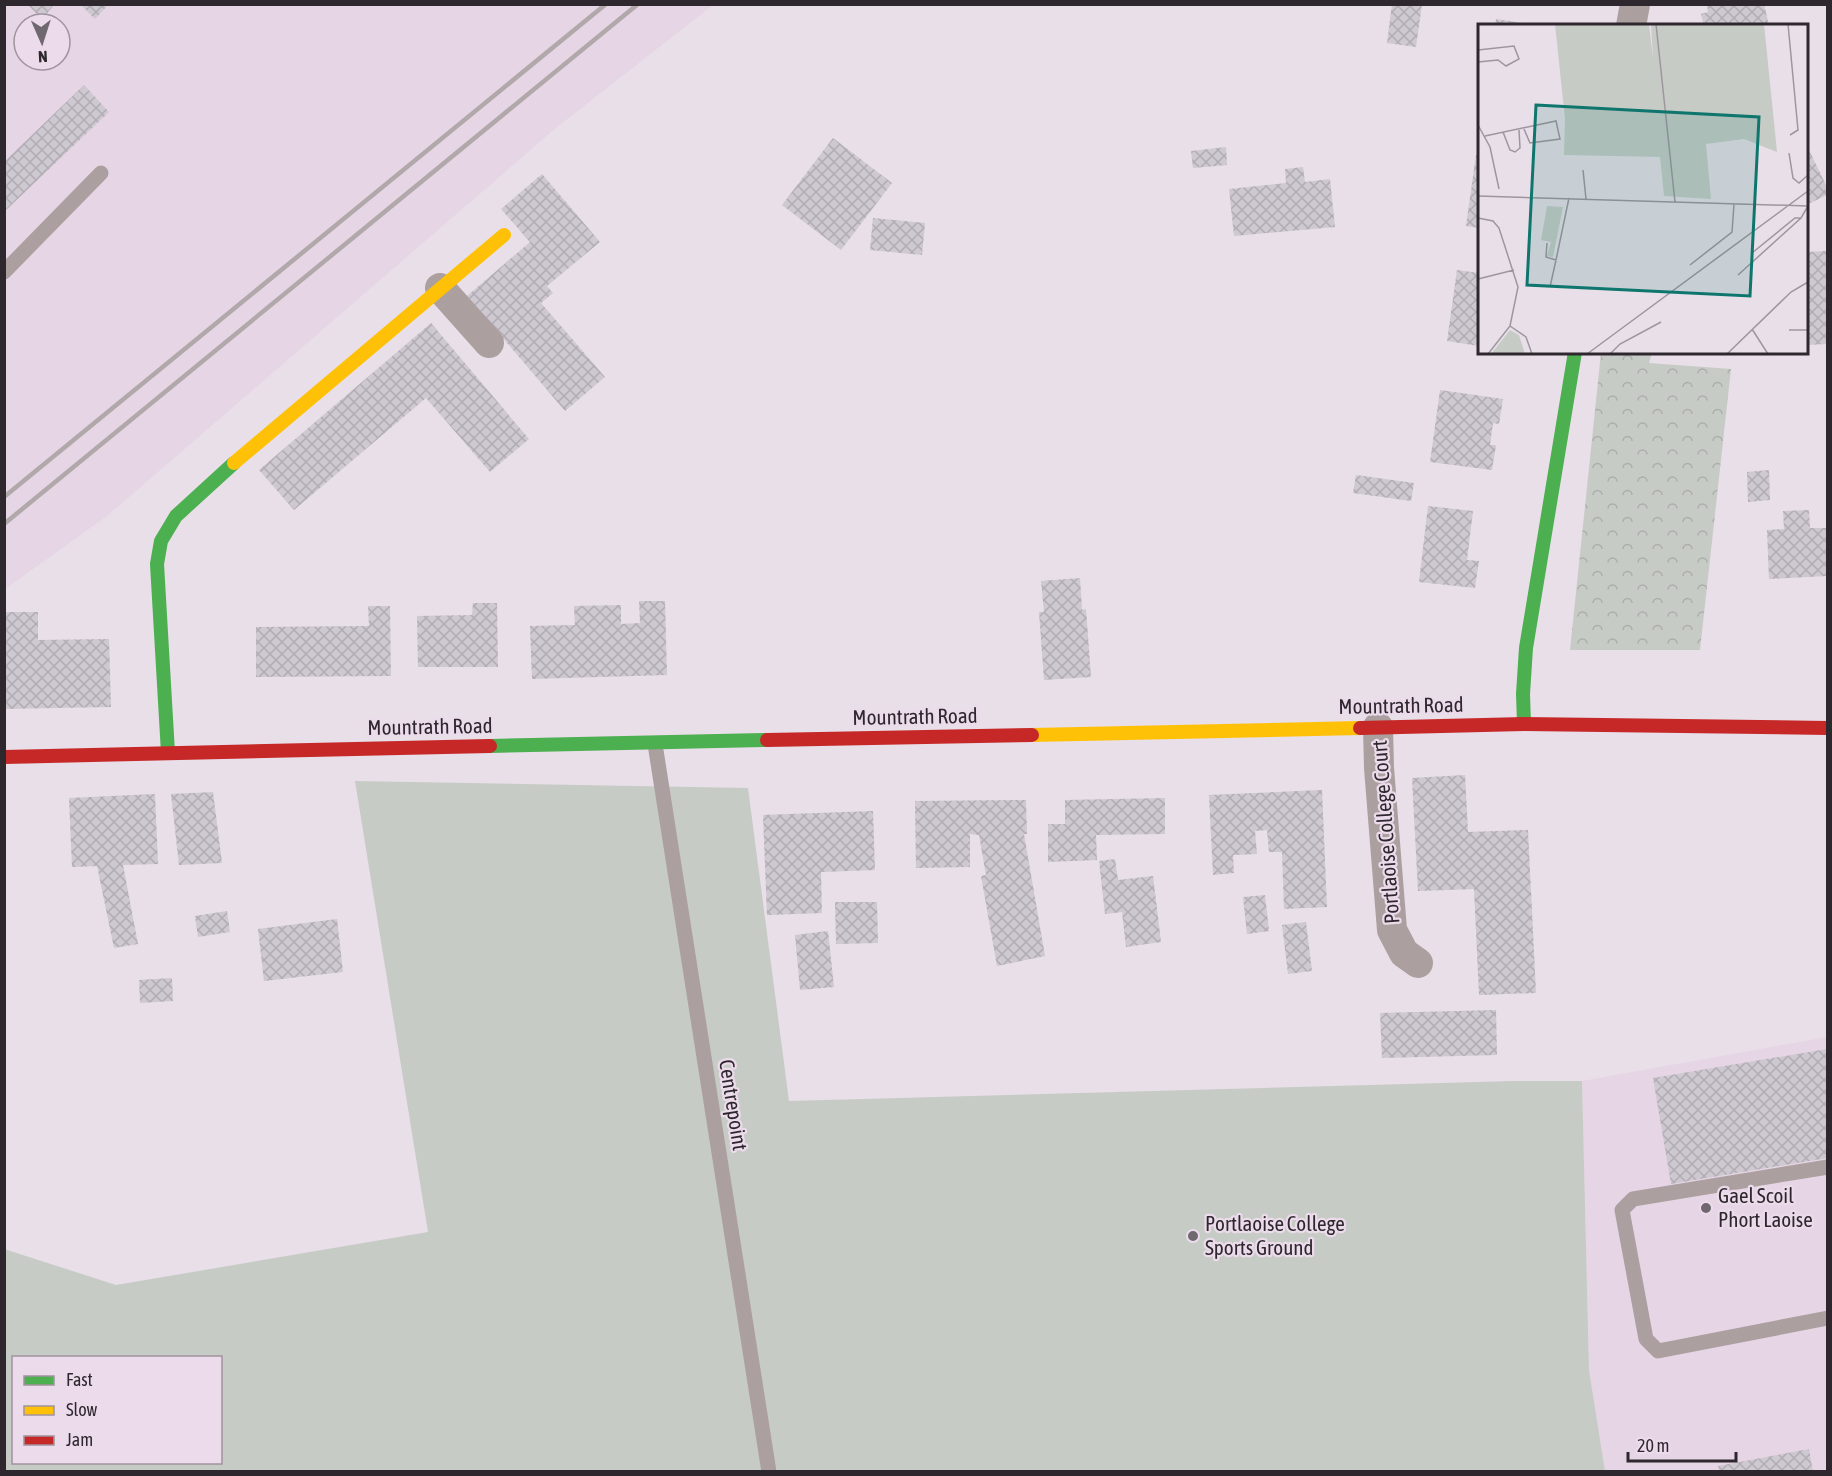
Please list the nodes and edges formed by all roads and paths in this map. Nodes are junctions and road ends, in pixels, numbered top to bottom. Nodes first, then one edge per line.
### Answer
1 (1635, 4) edge
2 (1631, 24) edge
3 (101, 173) dead end
4 (504, 234) dead end
5 (4, 272) edge
6 (440, 288) junction
7 (489, 343) dead end
8 (1575, 354) edge
9 (1524, 724) junction
10 (1378, 727) junction
11 (1827, 728) edge
12 (655, 744) junction
13 (168, 753) junction
14 (4, 757) edge
15 (1418, 963) dead end
16 (1827, 1167) edge
17 (1827, 1318) edge
18 (769, 1472) edge

1 - 2 street
3 - 5 lane
4 - 6 main road
6 - 7 street
6 - 13 main road
8 - 9 main road
9 - 10 main road, Mountrath Road
9 - 11 main road, Mountrath Road
10 - 12 main road, Mountrath Road
10 - 15 street, Portlaoise College Court
12 - 13 main road, Mountrath Road
12 - 18 lane, Centrepoint
13 - 14 main road, Mountrath Road
16 - 17 lane

